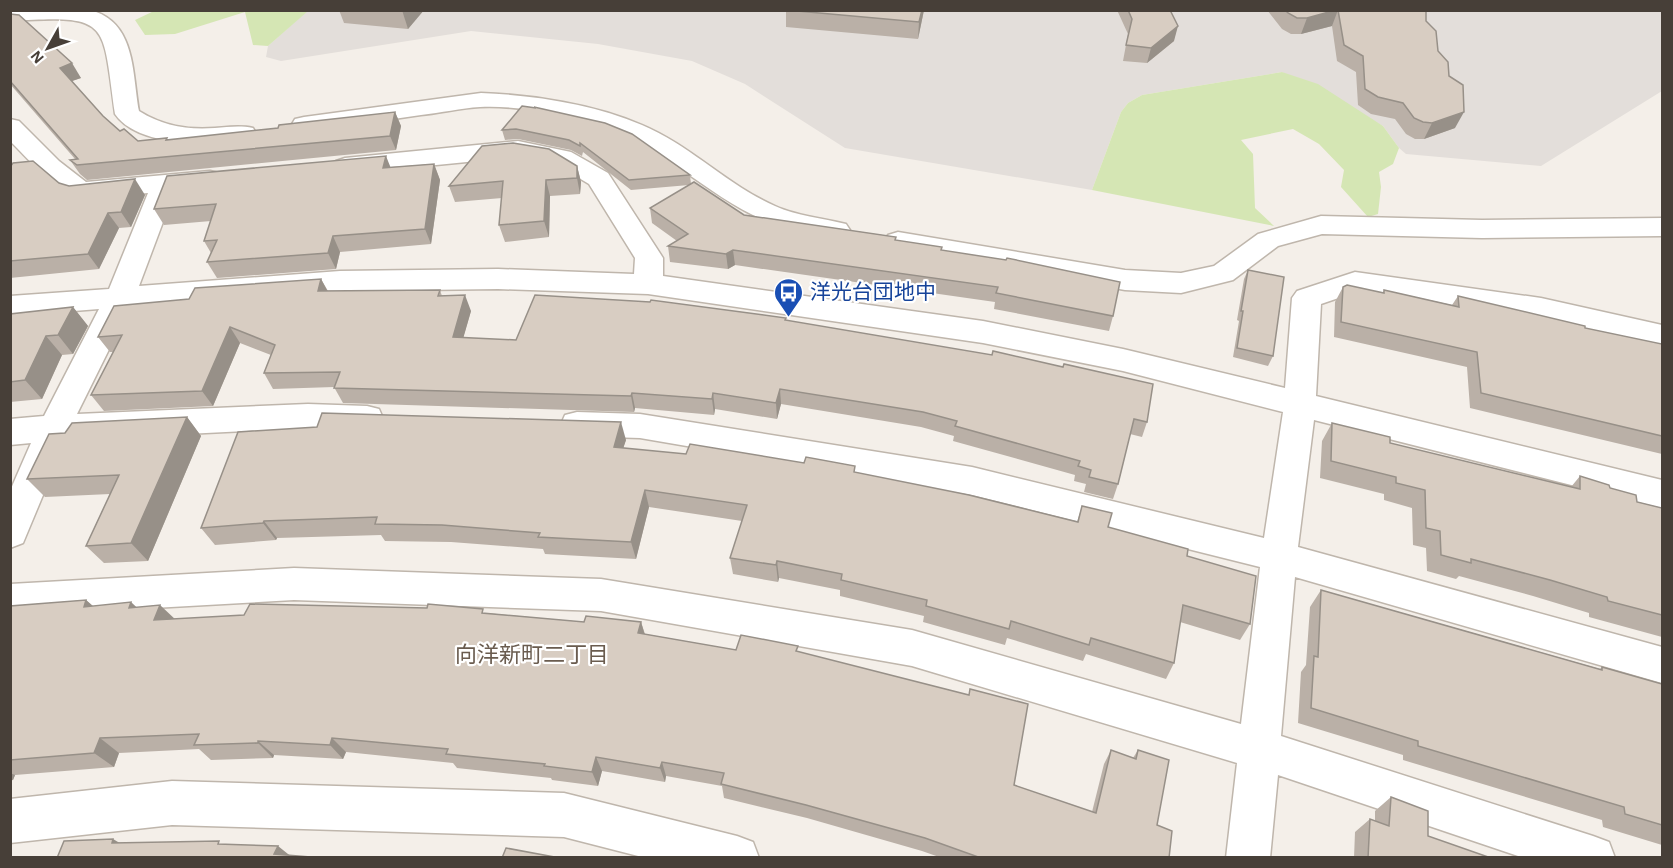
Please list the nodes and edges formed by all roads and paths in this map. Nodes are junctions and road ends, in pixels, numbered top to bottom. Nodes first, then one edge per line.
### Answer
1 (10, 15) edge
2 (10, 126) edge
3 (50, 166) junction
4 (318, 168) edge
5 (20, 169) edge
6 (236, 177) edge
7 (165, 183) junction
8 (1662, 227) edge
9 (648, 284) junction
10 (120, 297) junction
11 (10, 306) edge
12 (1662, 336) edge
13 (1300, 403) junction
14 (403, 419) edge
15 (545, 423) edge
16 (54, 428) junction
17 (10, 432) edge
18 (1662, 494) edge
19 (10, 532) edge
20 (1279, 556) junction
21 (10, 600) edge
22 (1662, 665) edge
23 (1259, 749) junction
24 (10, 821) edge
25 (737, 858) edge
26 (1248, 858) edge
27 (1593, 858) edge

1 - 8 street
2 - 3 street
3 - 5 street
3 - 7 street
4 - 9 street
6 - 7 street
7 - 10 street
9 - 10 street
9 - 13 street
10 - 11 street
10 - 16 street
12 - 13 street
13 - 18 street
13 - 20 street
14 - 16 street
15 - 20 street
16 - 17 street
16 - 19 street
20 - 22 street
20 - 23 street
21 - 23 street
23 - 26 street
23 - 27 street
24 - 25 street

